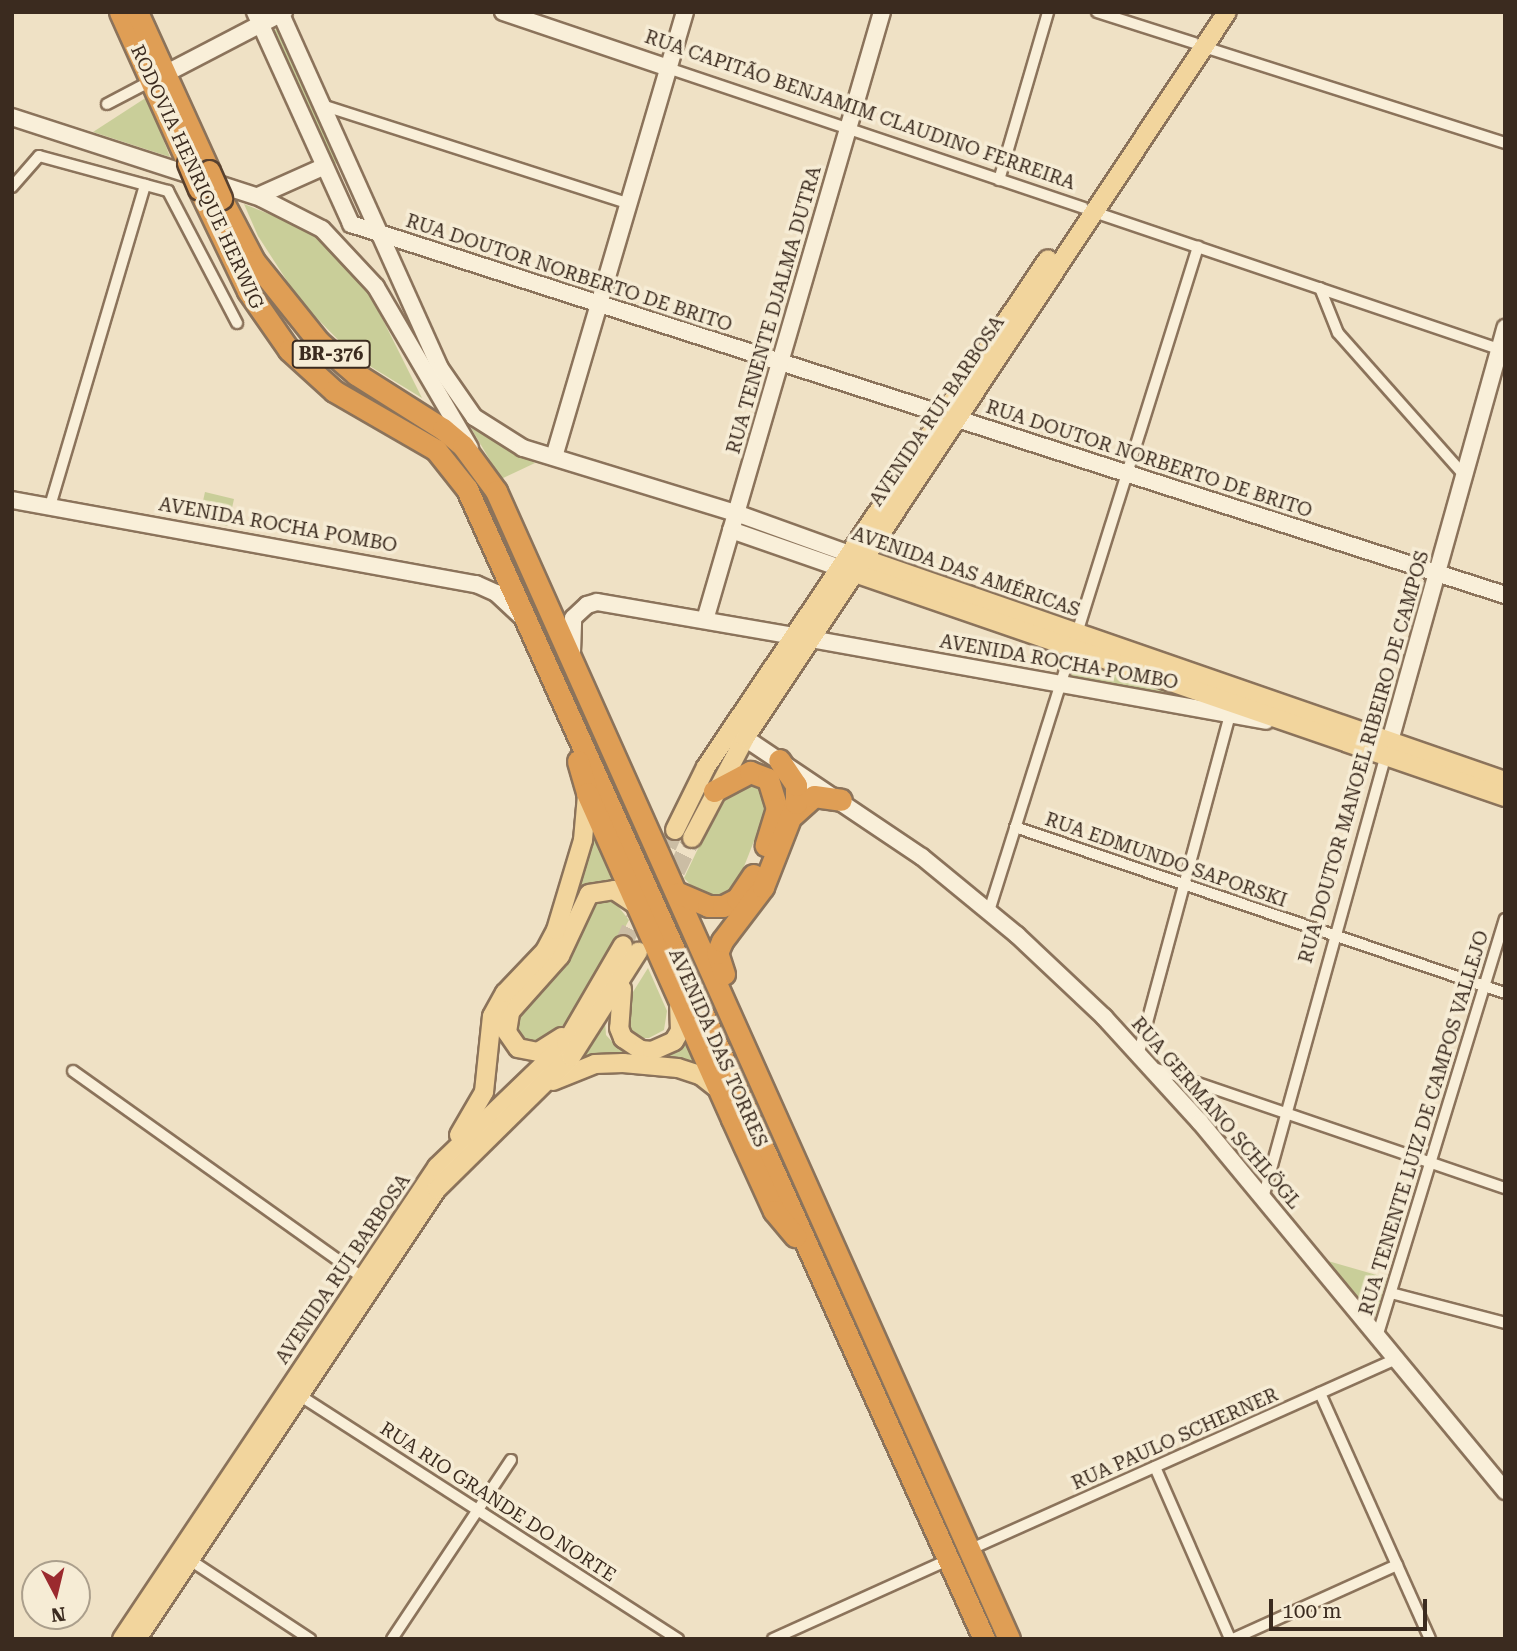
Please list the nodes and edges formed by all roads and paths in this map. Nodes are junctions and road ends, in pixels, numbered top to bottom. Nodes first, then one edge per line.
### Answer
1 (120, 12) edge
2 (137, 12) edge
3 (503, 12) edge
4 (684, 12) edge
5 (883, 12) edge
6 (1048, 12) edge
7 (1097, 12) edge
8 (1214, 12) edge
9 (1227, 12) edge
10 (282, 13) edge
11 (258, 18) edge
12 (1199, 45) junction
13 (668, 68) junction
14 (158, 77) junction
15 (107, 104) dead end
16 (322, 105) junction
17 (12, 117) edge
18 (849, 129) junction
19 (1505, 143) edge
20 (349, 165) junction
21 (326, 170) junction
22 (204, 180) junction
23 (999, 180) junction
24 (145, 185) junction
25 (12, 187) edge
26 (258, 197) junction
27 (628, 204) junction
28 (1088, 210) junction
29 (380, 234) junction
30 (1198, 247) junction
31 (1320, 288) junction
32 (598, 304) junction
33 (388, 305) junction
34 (237, 323) dead end
35 (1505, 328) edge
36 (1499, 349) junction
37 (780, 363) junction
38 (440, 368) junction
39 (950, 417) junction
40 (554, 457) junction
41 (447, 461) joint
42 (483, 470) junction
43 (1127, 474) junction
44 (1464, 475) junction
45 (12, 499) edge
46 (50, 506) junction
47 (736, 513) junction
48 (731, 530) junction
49 (852, 563) junction
50 (1437, 573) junction
51 (1505, 595) edge
52 (524, 618) junction
53 (705, 620) junction
54 (802, 638) junction
55 (1074, 640) junction
56 (573, 659) junction
57 (1060, 684) junction
58 (564, 703) junction
59 (1230, 714) junction
60 (1300, 727) junction
61 (745, 738) junction
62 (1388, 749) junction
63 (779, 760) junction
64 (1505, 781) edge
65 (714, 791) junction
66 (587, 793) junction
67 (1505, 797) edge
68 (841, 800) junction
69 (793, 815) junction
70 (1015, 827) junction
71 (675, 830) tunnel mouth
72 (692, 838) tunnel mouth
73 (1185, 884) junction
74 (678, 893) junction
75 (636, 905) junction
76 (989, 911) junction
77 (1505, 919) edge
78 (1336, 936) junction
79 (623, 980) junction
80 (1484, 986) junction
81 (1505, 993) edge
82 (677, 1000) junction
83 (586, 1012) junction
84 (732, 1015) junction
85 (1139, 1052) junction
86 (1154, 1068) junction
87 (74, 1071) dead end
88 (541, 1088) junction
89 (718, 1089) junction
90 (1287, 1114) junction
91 (1430, 1163) junction
92 (437, 1167) junction
93 (1505, 1188) edge
94 (1263, 1198) junction
95 (810, 1254) junction
96 (363, 1278) junction
97 (1391, 1293) junction
98 (1505, 1323) edge
99 (1377, 1337) junction
100 (1396, 1359) junction
101 (1320, 1393) junction
102 (299, 1395) junction
103 (511, 1460) dead end
104 (1154, 1467) junction
105 (1505, 1491) edge
106 (477, 1510) junction
107 (969, 1550) junction
108 (190, 1560) junction
109 (948, 1560) junction
110 (1397, 1565) junction
111 (780, 1637) edge
112 (122, 1639) edge
113 (137, 1639) edge
114 (310, 1639) edge
115 (392, 1639) edge
116 (678, 1639) edge
117 (984, 1639) edge
118 (1009, 1639) edge
119 (1231, 1639) edge
120 (1430, 1639) edge

1 - 14 highway, RODOVIA HENRIQUE HERWIG / BR-376
2 - 14 highway, RODOVIA HENRIQUE HERWIG / BR-376
3 - 13 main road, RUA CAPITÃO BENJAMIM CLAUDINO FERREIRA
4 - 13 main road
5 - 18 main road, RUA TENENTE DJALMA DUTRA
6 - 23 street
7 - 12 street
8 - 12 main road, AVENIDA RUI BARBOSA
9 - 12 main road, AVENIDA RUI BARBOSA
10 - 11 main road
10 - 16 main road
11 - 14 main road
11 - 21 main road
12 - 19 street
12 - 28 main road, AVENIDA RUI BARBOSA
13 - 18 street, RUA CAPITÃO BENJAMIM CLAUDINO FERREIRA
13 - 27 main road
14 - 15 street
14 - 22 highway, RODOVIA HENRIQUE HERWIG / BR-376
14 - 22 highway, RODOVIA HENRIQUE HERWIG / BR-376, bridge
16 - 20 main road
16 - 27 street
17 - 26 main road
18 - 23 street, RUA CAPITÃO BENJAMIM CLAUDINO FERREIRA
18 - 37 main road, RUA TENENTE DJALMA DUTRA
20 - 21 main road
20 - 29 main road
21 - 26 main road
21 - 29 main road
22 - 41 highway, RODOVIA HENRIQUE HERWIG / BR-376
22 - 42 highway, RODOVIA HENRIQUE HERWIG / BR-376, bridge
23 - 28 street, RUA CAPITÃO BENJAMIM CLAUDINO FERREIRA
24 - 25 street
24 - 34 street
24 - 46 street
26 - 33 main road
27 - 32 main road
28 - 30 street, RUA CAPITÃO BENJAMIM CLAUDINO FERREIRA
28 - 39 main road, AVENIDA RUI BARBOSA
29 - 32 main road, RUA DOUTOR NORBERTO DE BRITO
29 - 38 main road
30 - 31 street, RUA CAPITÃO BENJAMIM CLAUDINO FERREIRA
30 - 43 street
31 - 36 street, RUA CAPITÃO BENJAMIM CLAUDINO FERREIRA
31 - 44 street
32 - 37 main road, RUA DOUTOR NORBERTO DE BRITO
32 - 40 main road
33 - 38 main road
33 - 42 main road
35 - 36 main road, RUA DOUTOR MANOEL RIBEIRO DE CAMPOS
36 - 44 main road, RUA DOUTOR MANOEL RIBEIRO DE CAMPOS
37 - 39 main road, RUA DOUTOR NORBERTO DE BRITO
37 - 47 main road, RUA TENENTE DJALMA DUTRA
38 - 40 main road, AVENIDA DAS AMÉRICAS
39 - 43 main road, RUA DOUTOR NORBERTO DE BRITO
39 - 49 main road, AVENIDA RUI BARBOSA
40 - 47 main road, AVENIDA DAS AMÉRICAS
41 - 52 highway, AVENIDA DAS TORRES
42 - 56 highway, AVENIDA DAS TORRES
43 - 50 main road, RUA DOUTOR NORBERTO DE BRITO
43 - 55 street
44 - 50 main road, RUA DOUTOR MANOEL RIBEIRO DE CAMPOS
45 - 46 main road, AVENIDA ROCHA POMBO
46 - 52 main road, AVENIDA ROCHA POMBO
47 - 48 main road, RUA TENENTE DJALMA DUTRA
47 - 49 main road, AVENIDA DAS AMÉRICAS
48 - 49 main road, AVENIDA DAS AMÉRICAS
48 - 53 main road, RUA TENENTE DJALMA DUTRA
49 - 54 main road, AVENIDA RUI BARBOSA
49 - 55 main road, AVENIDA DAS AMÉRICAS
50 - 51 main road, RUA DOUTOR NORBERTO DE BRITO
50 - 62 main road, RUA DOUTOR MANOEL RIBEIRO DE CAMPOS
52 - 58 highway, AVENIDA DAS TORRES
53 - 54 main road, AVENIDA ROCHA POMBO
53 - 56 main road, AVENIDA ROCHA POMBO
54 - 57 main road, AVENIDA ROCHA POMBO
54 - 61 main road, AVENIDA RUI BARBOSA
54 - 71 main road, AVENIDA RUI BARBOSA
55 - 57 street
55 - 60 main road, AVENIDA DAS AMÉRICAS
55 - 62 main road, AVENIDA DAS AMÉRICAS
56 - 74 highway, AVENIDA DAS TORRES
57 - 59 main road, AVENIDA ROCHA POMBO
57 - 70 street
58 - 66 highway
58 - 95 highway, AVENIDA DAS TORRES
59 - 60 main road, AVENIDA ROCHA POMBO
59 - 73 street
60 - 62 main road, AVENIDA DAS AMÉRICAS
61 - 63 main road, RUA GERMANO SCHLÖGL
61 - 65 main road, AVENIDA RUI BARBOSA
62 - 64 main road, AVENIDA DAS AMÉRICAS
62 - 67 main road, AVENIDA DAS AMÉRICAS
62 - 78 street, RUA DOUTOR MANOEL RIBEIRO DE CAMPOS
63 - 68 main road, RUA GERMANO SCHLÖGL
63 - 69 highway
65 - 72 main road, AVENIDA RUI BARBOSA
65 - 74 highway
66 - 75 highway
66 - 92 main road
68 - 69 highway
68 - 76 main road, RUA GERMANO SCHLÖGL
69 - 84 highway
70 - 73 street, RUA EDMUNDO SAPORSKI
70 - 76 street
73 - 78 street, RUA EDMUNDO SAPORSKI
73 - 85 street
74 - 84 highway, AVENIDA DAS TORRES
75 - 82 highway
75 - 83 main road
76 - 85 main road, RUA GERMANO SCHLÖGL
77 - 80 street, RUA TENENTE LUIZ DE CAMPOS VALLEJO
78 - 80 street, RUA EDMUNDO SAPORSKI
78 - 90 street, RUA DOUTOR MANOEL RIBEIRO DE CAMPOS
79 - 82 main road
79 - 83 main road, AVENIDA RUI BARBOSA
79 - 88 main road, AVENIDA RUI BARBOSA
80 - 81 street, RUA EDMUNDO SAPORSKI
80 - 91 street, RUA TENENTE LUIZ DE CAMPOS VALLEJO
82 - 89 highway
83 - 92 main road, AVENIDA RUI BARBOSA
84 - 107 highway, AVENIDA DAS TORRES
85 - 86 main road, RUA GERMANO SCHLÖGL
86 - 90 street
86 - 94 main road, RUA GERMANO SCHLÖGL
87 - 96 street
88 - 89 main road
88 - 102 main road, AVENIDA RUI BARBOSA
89 - 95 highway
90 - 91 street
90 - 94 street, RUA DOUTOR MANOEL RIBEIRO DE CAMPOS
91 - 93 street
91 - 97 street, RUA TENENTE LUIZ DE CAMPOS VALLEJO
92 - 96 main road, AVENIDA RUI BARBOSA
94 - 99 main road, RUA GERMANO SCHLÖGL
95 - 109 highway, AVENIDA DAS TORRES
96 - 112 main road, AVENIDA RUI BARBOSA
97 - 98 street
97 - 99 street, RUA TENENTE LUIZ DE CAMPOS VALLEJO
99 - 100 main road, RUA GERMANO SCHLÖGL
100 - 101 street, RUA PAULO SCHERNER
100 - 105 main road, RUA GERMANO SCHLÖGL
101 - 104 street, RUA PAULO SCHERNER
101 - 110 street
102 - 106 street, RUA RIO GRANDE DO NORTE
102 - 108 main road, AVENIDA RUI BARBOSA
103 - 106 street
104 - 107 street, RUA PAULO SCHERNER
104 - 119 street
106 - 115 street
106 - 116 street, RUA RIO GRANDE DO NORTE
107 - 118 highway, AVENIDA DAS TORRES
108 - 113 main road, AVENIDA RUI BARBOSA
108 - 114 street
109 - 111 street
109 - 117 highway, AVENIDA DAS TORRES
110 - 119 street
110 - 120 street

